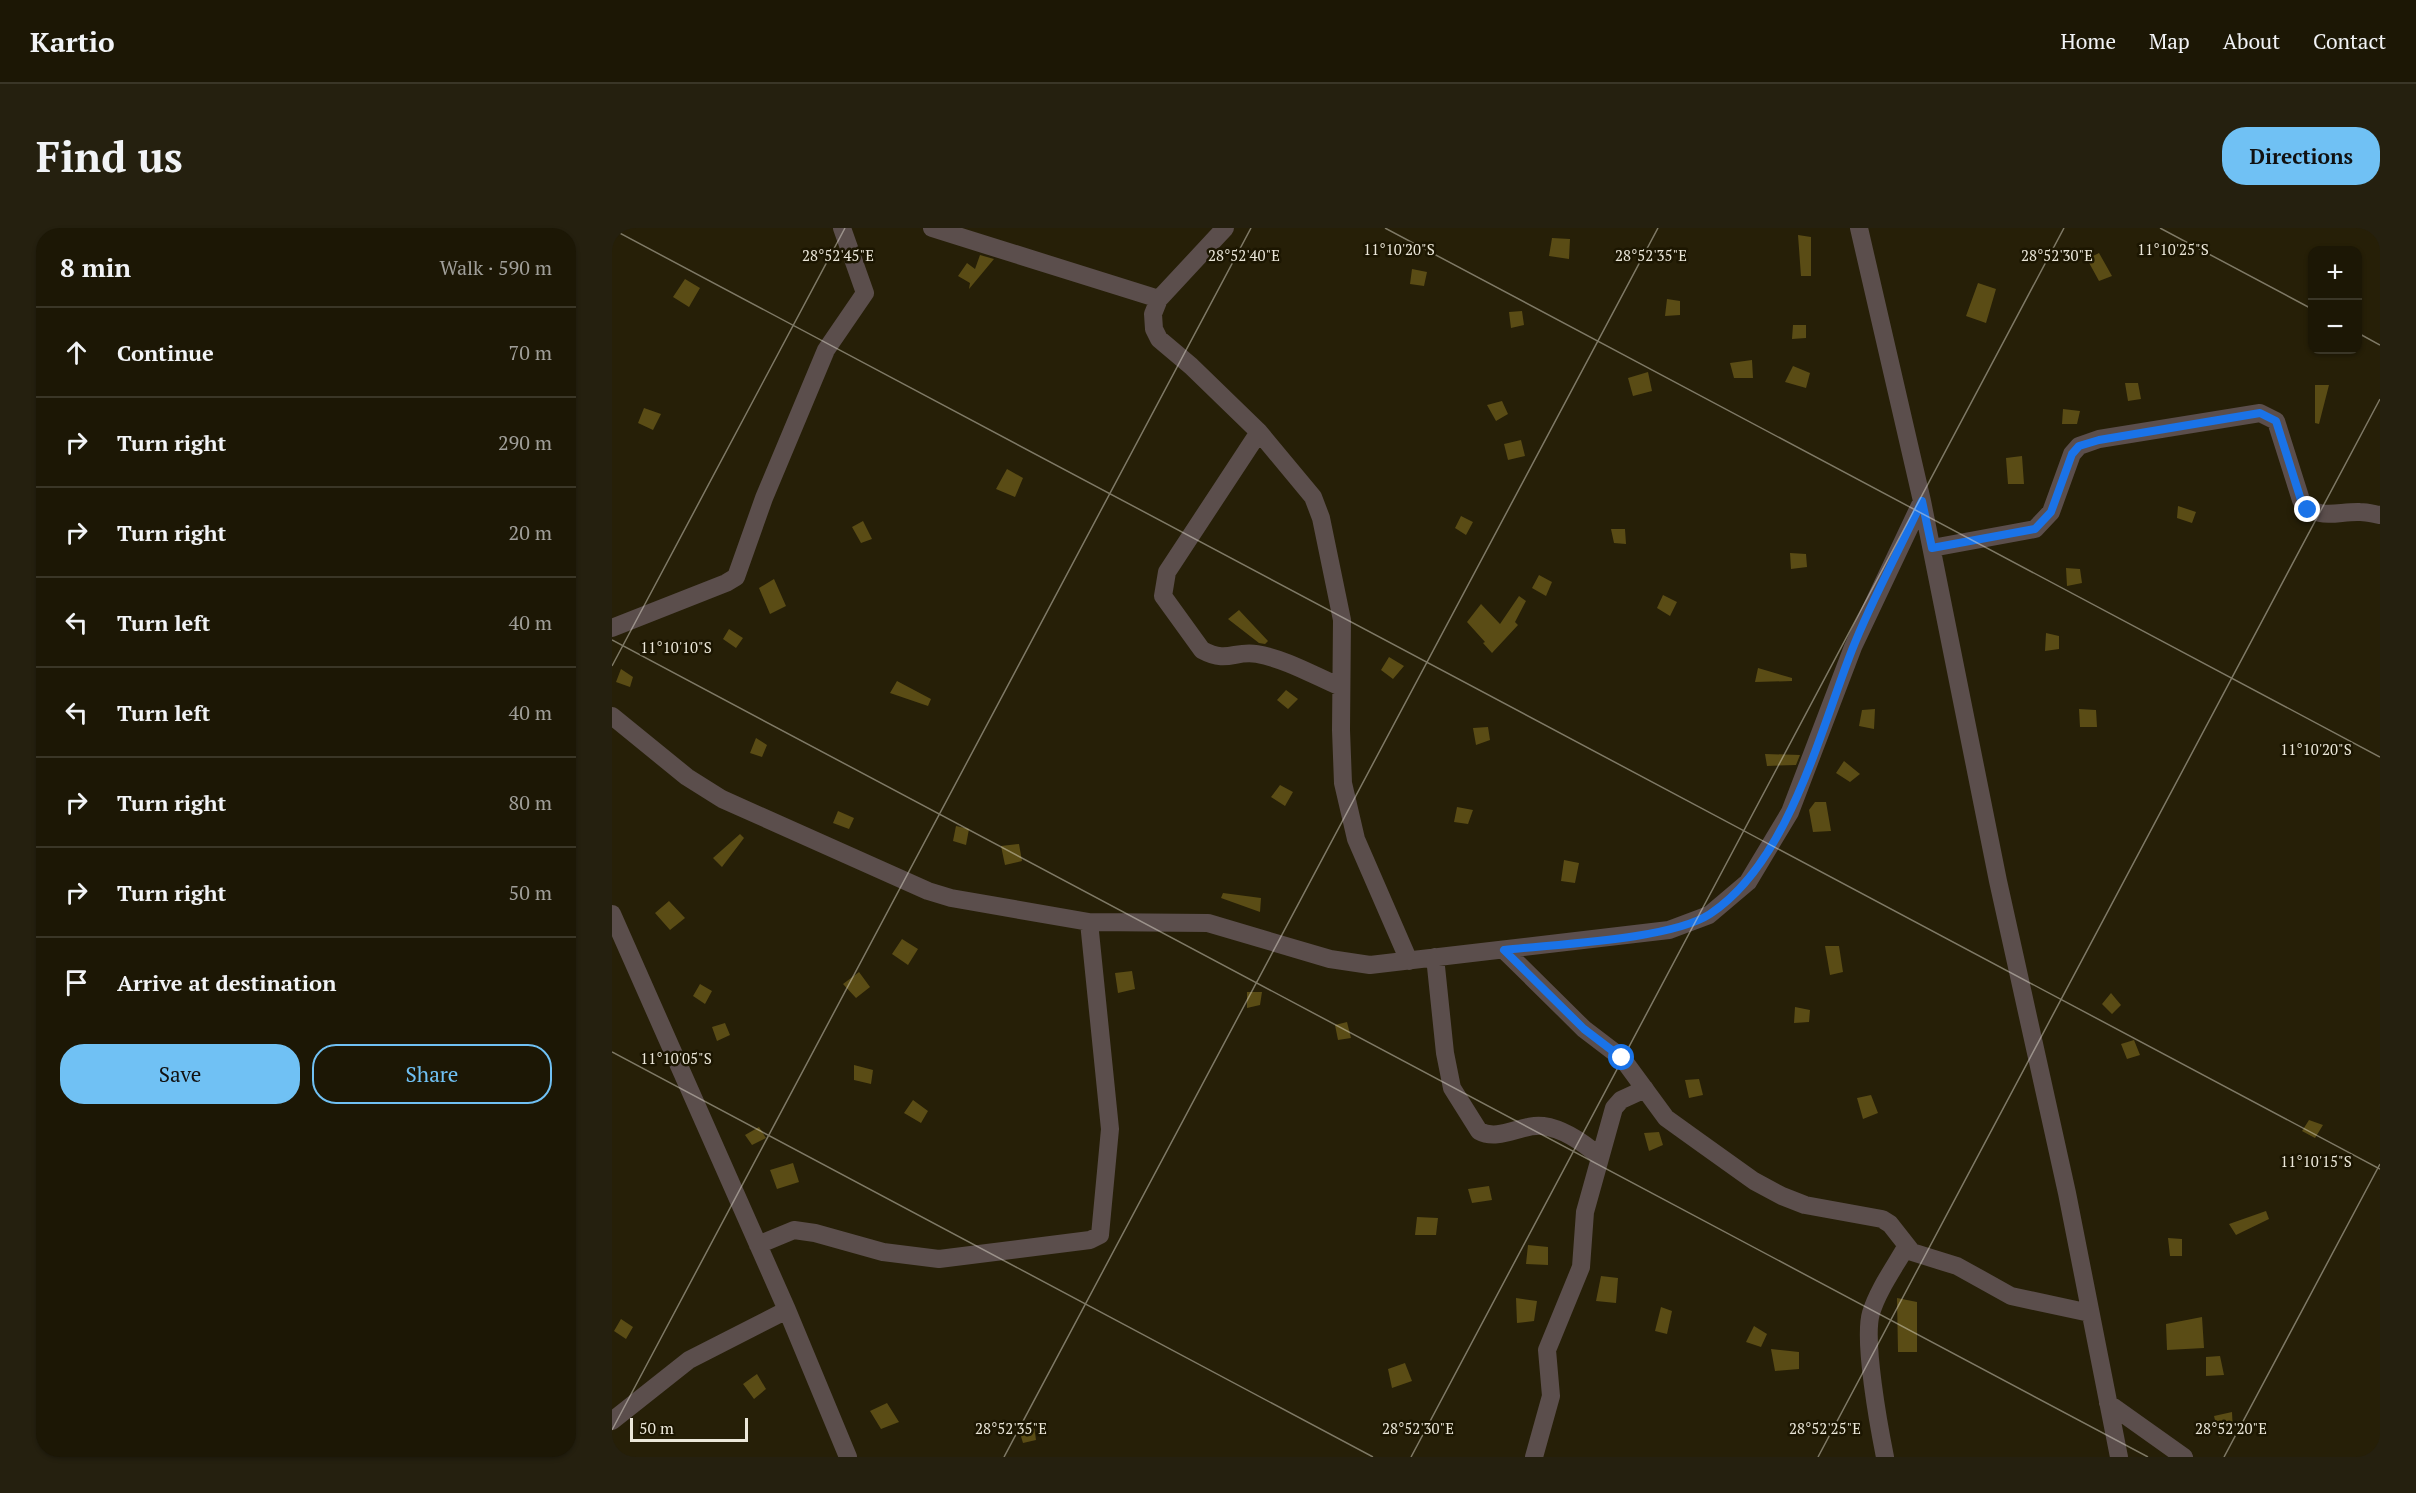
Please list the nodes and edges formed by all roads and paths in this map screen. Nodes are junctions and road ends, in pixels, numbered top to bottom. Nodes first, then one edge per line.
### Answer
1 (842, 228) edge
2 (932, 228) edge
3 (1225, 228) edge
4 (1859, 228) edge
5 (1159, 299) junction
6 (1258, 432) junction
7 (1922, 501) junction
8 (2380, 515) edge
9 (1932, 548) junction
10 (612, 628) edge
11 (1341, 687) junction
12 (612, 716) edge
13 (612, 914) edge
14 (1089, 922) junction
15 (1504, 950) junction
16 (1435, 957) junction
17 (1409, 960) junction
18 (1645, 1089) junction
19 (1600, 1157) junction
20 (759, 1245) junction
21 (1906, 1247) junction
22 (787, 1310) junction
23 (2090, 1313) junction
24 (2108, 1404) junction
25 (612, 1421) edge
26 (848, 1457) edge
27 (1534, 1457) edge
28 (1885, 1457) edge
29 (2119, 1457) edge
30 (2184, 1457) edge

1 - 10 street
2 - 5 street
3 - 5 street
4 - 7 street
5 - 6 street
6 - 11 street
6 - 11 street
7 - 9 street
7 - 15 street
8 - 9 street
9 - 23 street
11 - 17 street
12 - 14 street
13 - 20 street
14 - 17 street
14 - 20 street
15 - 16 street
15 - 18 street
16 - 17 street
16 - 19 street
18 - 19 street
18 - 21 street
19 - 27 street
20 - 22 street
21 - 23 street
21 - 28 street
22 - 25 street
22 - 26 street
23 - 24 street
24 - 29 street
24 - 30 street

